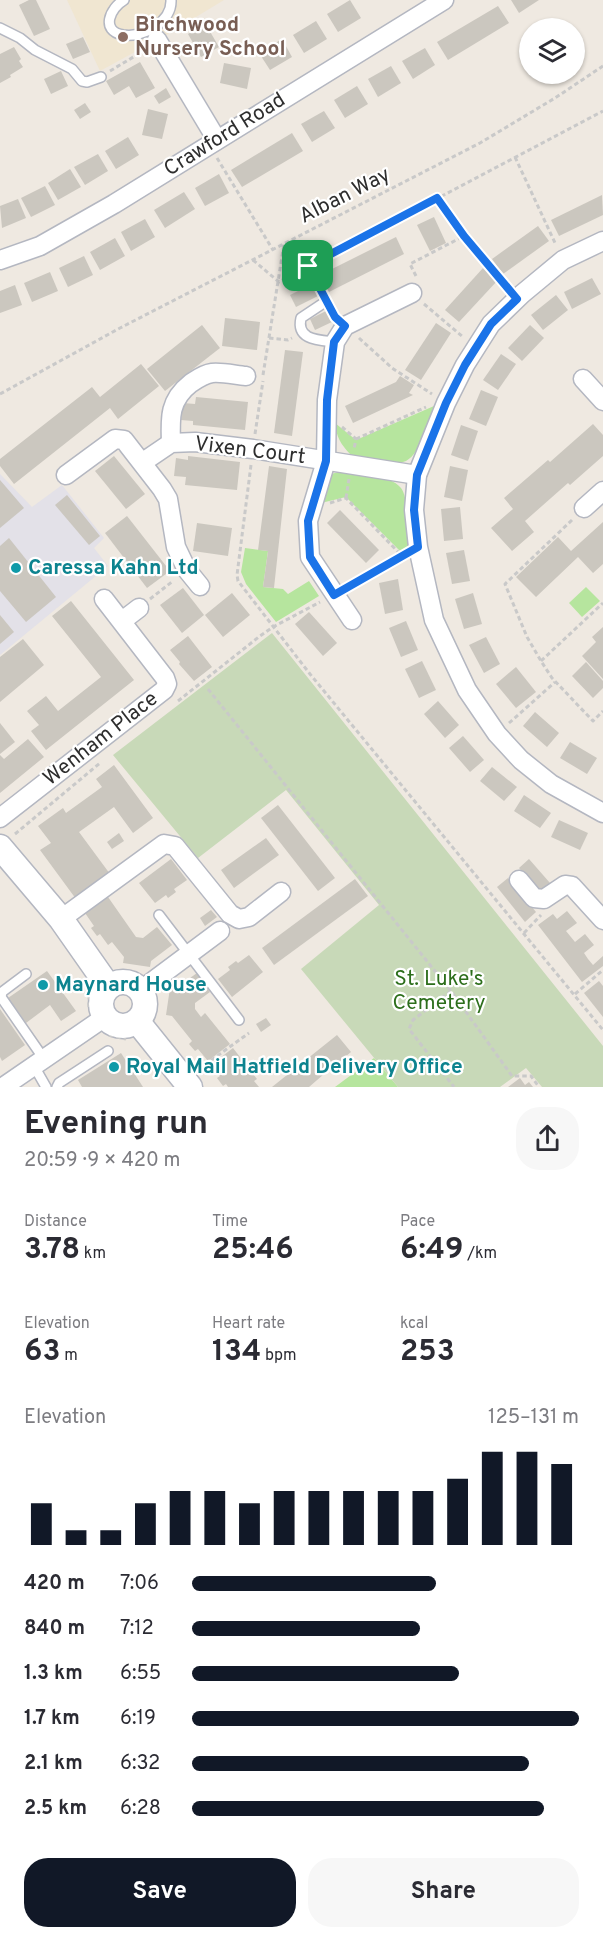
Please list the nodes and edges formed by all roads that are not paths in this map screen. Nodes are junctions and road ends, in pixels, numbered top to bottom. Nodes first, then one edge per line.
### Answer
1 (124, 0) edge
2 (171, 0) edge
3 (444, 0) edge
4 (0, 28) edge
5 (156, 38) junction
6 (100, 77) road end
7 (216, 147) junction
8 (603, 241) edge
9 (0, 260) edge
10 (412, 293) road end
11 (323, 300) road end
12 (334, 342) junction
13 (246, 376) dead end
14 (583, 379) dead end
15 (603, 401) edge
16 (171, 443) junction
17 (326, 461) junction
18 (143, 462) junction
19 (66, 475) dead end
20 (417, 475) junction
21 (603, 491) edge
22 (584, 508) road end
23 (200, 586) dead end
24 (105, 599) dead end
25 (139, 608) road end
26 (352, 620) dead end
27 (122, 621) junction
28 (603, 813) edge
29 (0, 819) edge
30 (4, 843) edge
31 (519, 880) dead end
32 (281, 892) dead end
33 (159, 915) dead end
34 (61, 919) junction
35 (603, 920) edge
36 (220, 931) dead end
37 (189, 955) junction
38 (26, 974) dead end
39 (108, 986) junction
40 (141, 990) junction
41 (105, 1017) junction
42 (239, 1020) dead end
43 (137, 1022) junction
44 (108, 1051) dead end
45 (39, 1063) junction
46 (193, 1079) edge
47 (3, 1087) edge
48 (46, 1087) edge
49 (57, 1087) edge

1 - 5 lane
2 - 5 lane
3 - 7 street, Crawford Road
4 - 6 lane
5 - 7 street
7 - 9 street, Crawford Road
8 - 20 street
10 - 12 street
11 - 12 lane
12 - 17 street
13 - 16 street
14 - 15 street
16 - 17 street, Vixen Court
16 - 18 street, Vixen Court
17 - 20 street, Vixen Court
17 - 26 street
18 - 19 street
18 - 23 street
20 - 28 street
21 - 22 street
24 - 27 street, Wenham Place
25 - 27 street
27 - 29 street, Wenham Place
30 - 34 main road
31 - 35 street
32 - 34 street
33 - 37 lane
34 - 39 main road
36 - 37 street
37 - 40 street
37 - 42 lane
38 - 45 lane
39 - 40 main road
39 - 41 main road
40 - 43 main road
41 - 43 main road
41 - 45 street
43 - 46 main road
44 - 49 lane
45 - 47 street
45 - 48 lane

